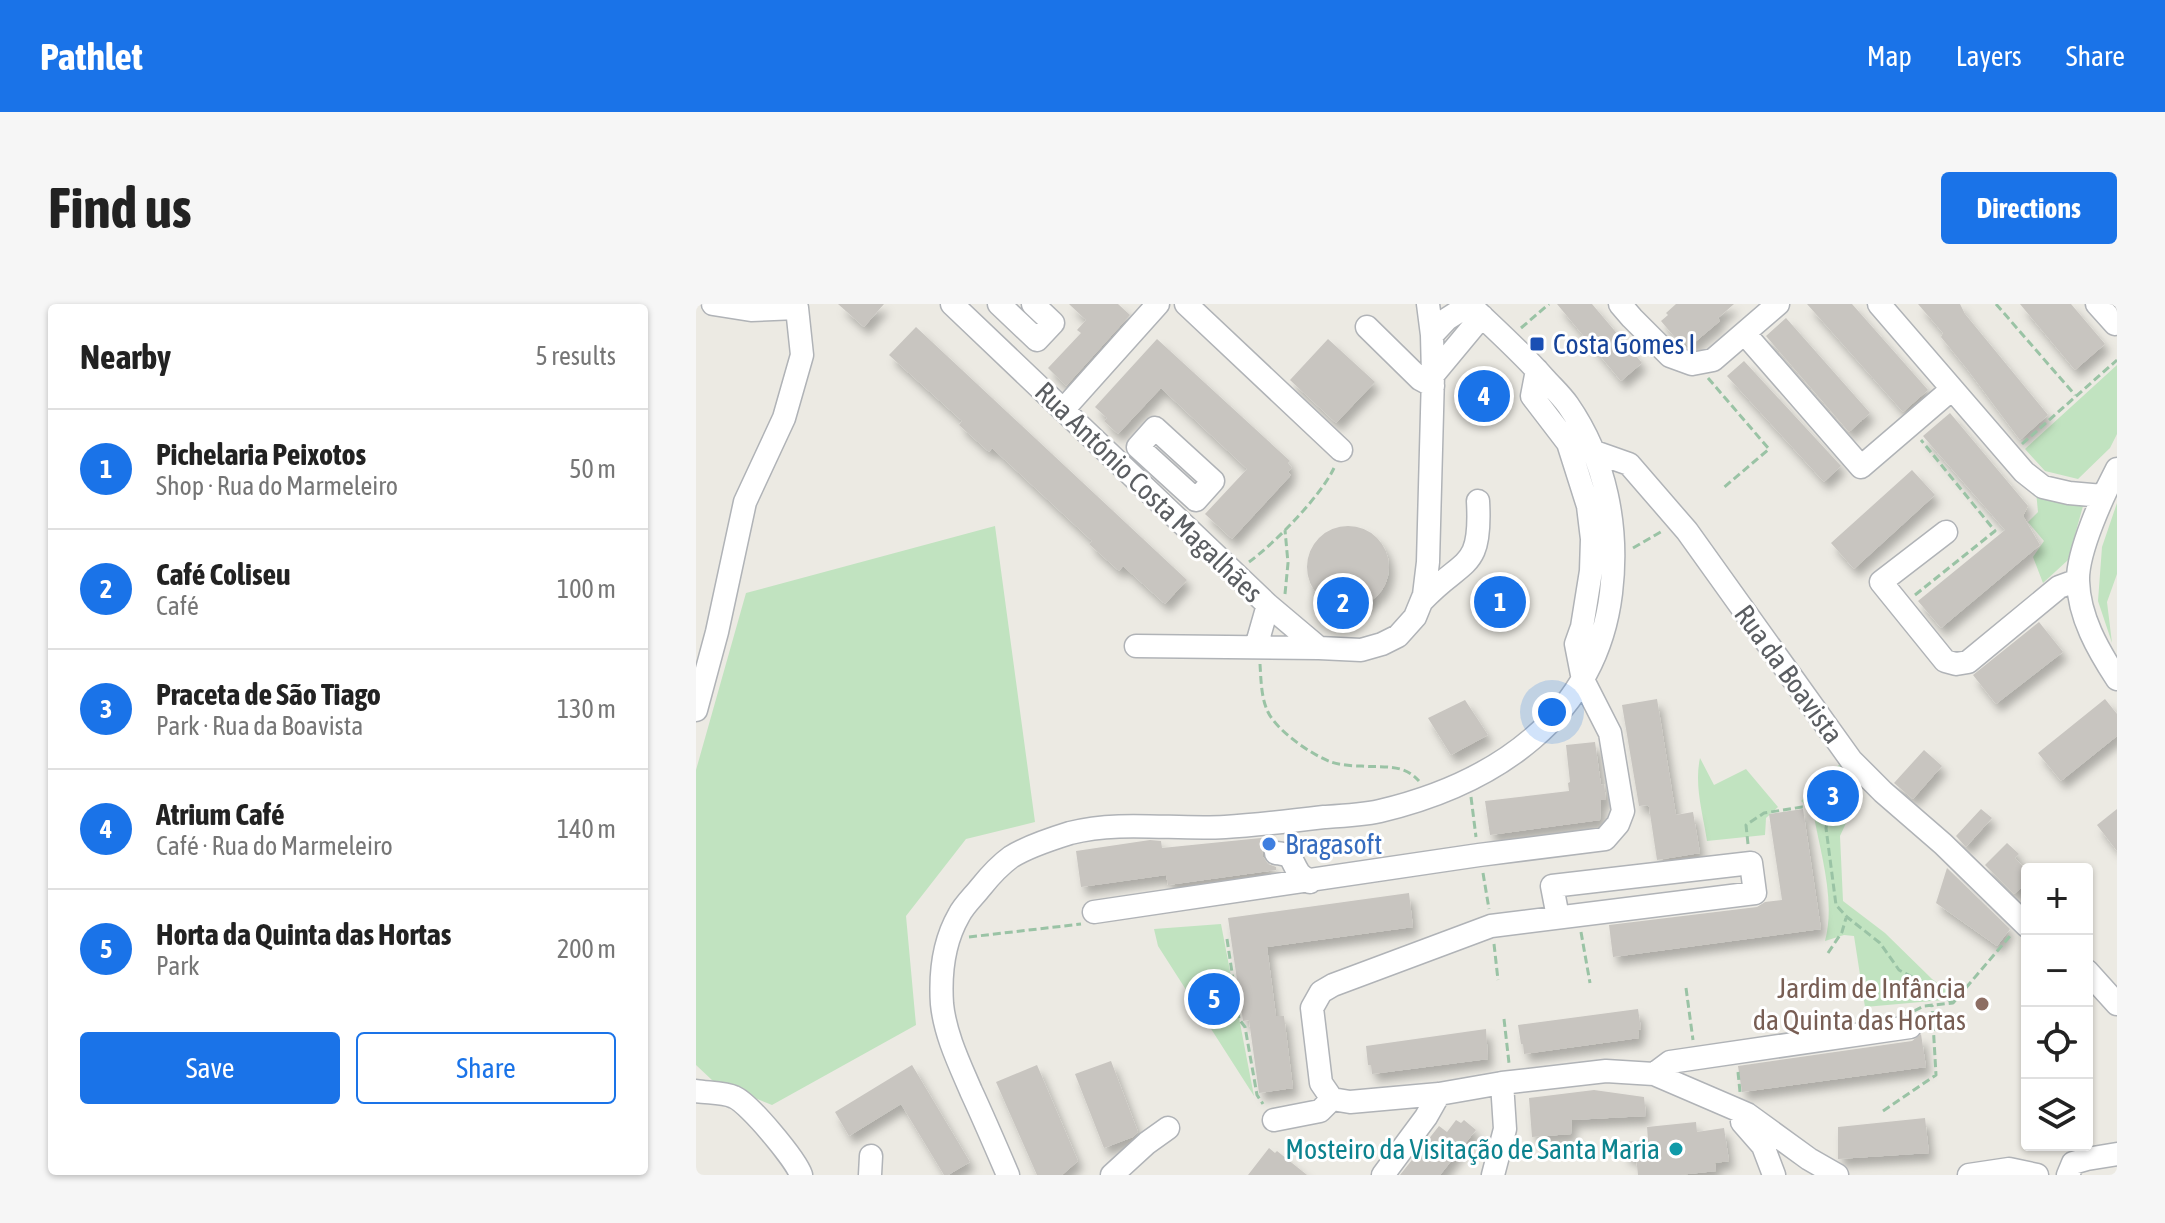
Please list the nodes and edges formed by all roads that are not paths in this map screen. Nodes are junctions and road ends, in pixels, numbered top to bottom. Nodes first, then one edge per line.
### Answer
1 (713, 304) edge
2 (952, 304) edge
3 (989, 304) edge
4 (999, 304) edge
5 (1033, 304) edge
6 (1158, 304) edge
7 (1186, 304) edge
8 (1428, 304) edge
9 (1620, 304) edge
10 (1778, 304) edge
11 (1879, 304) edge
12 (2097, 304) edge
13 (798, 306) edge
14 (1473, 308) edge
15 (971, 322) junction
16 (2115, 324) edge
17 (1367, 327) dead end
18 (1745, 334) junction
19 (1432, 335) junction
20 (1537, 370) junction
21 (1433, 380) junction
22 (1952, 389) junction
23 (1063, 410) junction
24 (1341, 450) road end
25 (1595, 452) junction
26 (2117, 469) edge
27 (1170, 476) dead end
28 (1152, 495) junction
29 (2103, 496) junction
30 (1478, 501) dead end
31 (1946, 532) dead end
32 (2078, 580) junction
33 (1276, 601) junction
34 (1421, 602) junction
35 (1136, 646) dead end
36 (1256, 647) junction
37 (1319, 648) junction
38 (2117, 679) edge
39 (1583, 680) junction
40 (696, 710) edge
41 (1276, 853) dead end
42 (1310, 882) junction
43 (1568, 916) junction
44 (1088, 918) road end
45 (2020, 930) edge
46 (2093, 978) edge
47 (2117, 1004) edge
48 (1908, 1021) road end
49 (1654, 1074) junction
50 (1506, 1077) junction
51 (696, 1091) edge
52 (1439, 1094) junction
53 (1332, 1099) junction
54 (1734, 1103) junction
55 (1274, 1120) road end
56 (1168, 1128) dead end
57 (2117, 1154) edge
58 (1809, 1159) junction
59 (2029, 1174) edge
60 (801, 1175) edge
61 (1008, 1175) edge
62 (1112, 1175) edge
63 (1383, 1175) edge
64 (1493, 1175) edge
65 (1775, 1175) edge
66 (1837, 1175) edge
67 (1969, 1175) edge
68 (2068, 1175) edge

1 - 13 street
2 - 15 street, Rua António Costa Magalhães
3 - 15 street
4 - 5 street
6 - 23 street
7 - 24 street
8 - 19 street
9 - 18 street
10 - 18 street
11 - 22 street
12 - 16 street
13 - 40 street
14 - 19 street
14 - 20 street
14 - 21 street
15 - 23 street, Rua António Costa Magalhães
17 - 21 street
18 - 22 street
19 - 21 street
20 - 25 street
20 - 39 street
21 - 34 street
22 - 29 street
23 - 28 street, Rua António Costa Magalhães
25 - 39 street
25 - 45 street, Rua da Boavista
26 - 29 street
27 - 28 street
28 - 33 street, Rua António Costa Magalhães
29 - 32 street
30 - 34 street
31 - 32 street
32 - 38 street
33 - 36 street
33 - 37 street, Rua António Costa Magalhães
34 - 37 street
35 - 36 street
36 - 37 street
39 - 42 street
39 - 61 street
41 - 42 street
42 - 44 street
43 - 43 street
43 - 53 street
46 - 47 street
48 - 49 street
49 - 50 street
49 - 54 street
50 - 52 street
50 - 64 street
51 - 60 street
52 - 53 street
52 - 63 street
53 - 55 street
54 - 58 street
54 - 65 street
56 - 62 street
57 - 68 street
58 - 65 street
58 - 66 street
59 - 67 street

